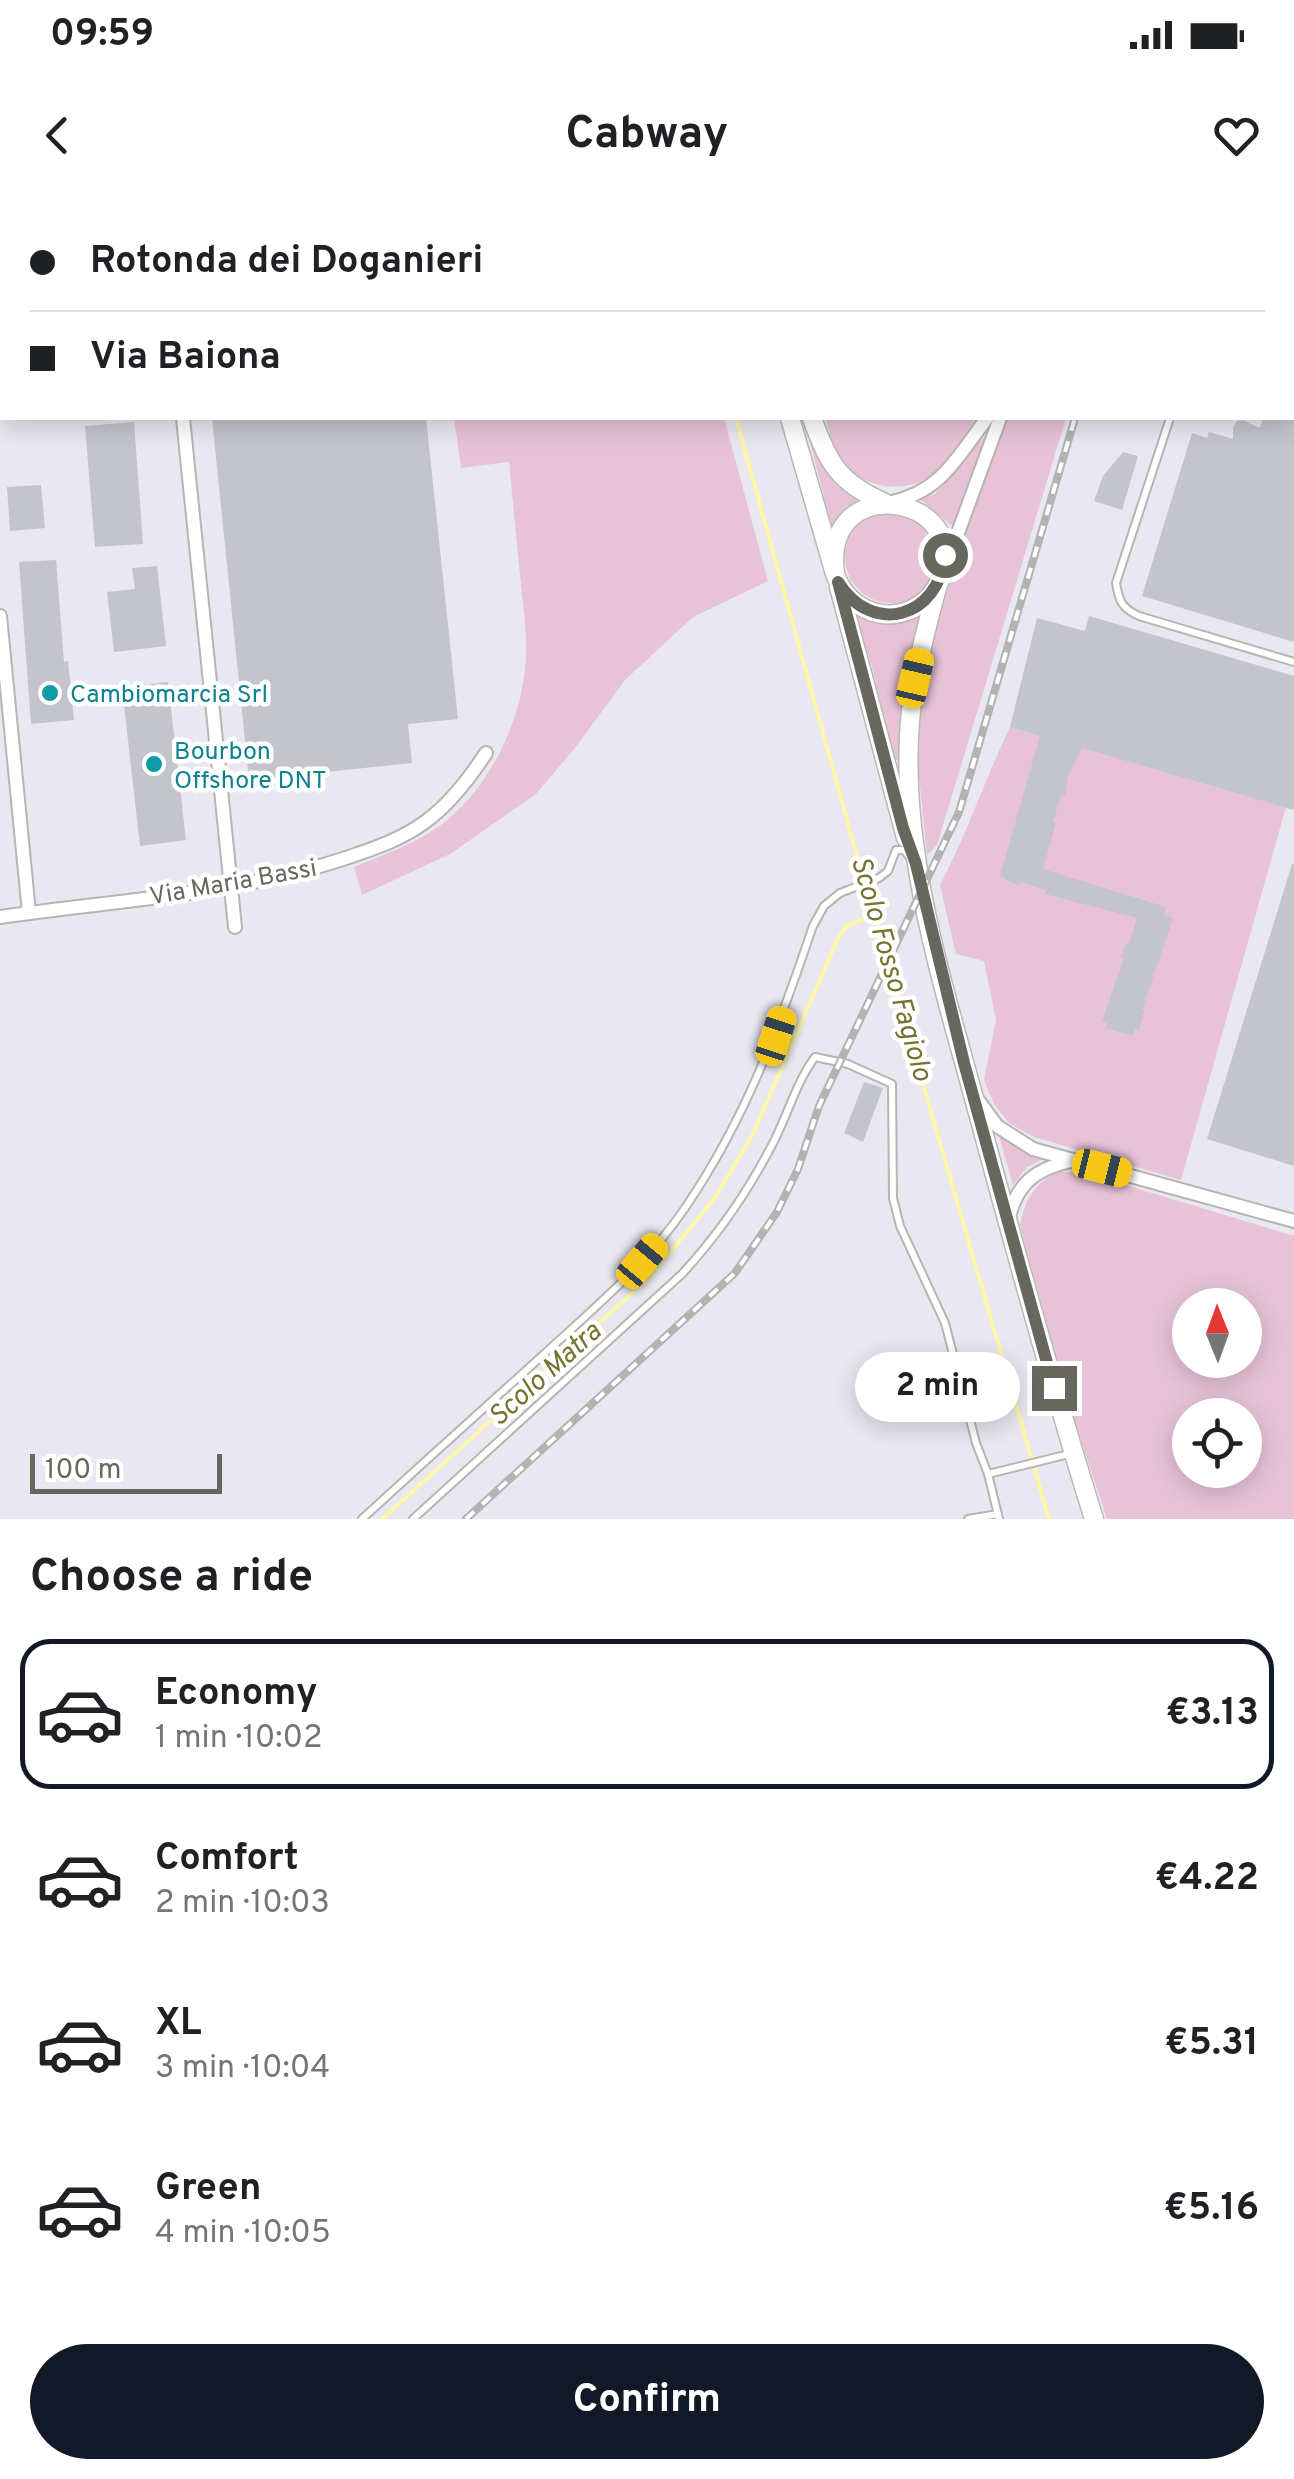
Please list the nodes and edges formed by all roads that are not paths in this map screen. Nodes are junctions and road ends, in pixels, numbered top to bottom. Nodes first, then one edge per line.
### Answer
1 (183, 420) edge
2 (791, 420) edge
3 (813, 420) edge
4 (986, 420) edge
5 (999, 420) edge
6 (1169, 420) edge
7 (887, 503) junction
8 (836, 578) junction
9 (940, 580) junction
10 (0, 616) edge
11 (1294, 662) edge
12 (486, 753) dead end
13 (916, 864) junction
14 (230, 886) junction
15 (29, 912) junction
16 (0, 917) edge
17 (235, 927) dead end
18 (972, 1089) junction
19 (1074, 1161) junction
20 (1294, 1221) edge
21 (1008, 1223) junction
22 (1073, 1453) junction
23 (988, 1474) junction
24 (999, 1517) edge
25 (362, 1519) edge
26 (413, 1519) edge
27 (968, 1519) edge
28 (1094, 1519) edge

1 - 14 street
2 - 8 main road
3 - 7 main road
4 - 7 street
5 - 9 street
6 - 11 lane
7 - 8 main road
7 - 9 main road
8 - 9 main road
8 - 13 main road
9 - 13 main road
10 - 15 street
12 - 14 street, Via Maria Bassi
13 - 18 main road
13 - 25 lane
14 - 15 street, Via Maria Bassi
14 - 17 street
15 - 16 street, Via Maria Bassi
18 - 19 street
18 - 21 main road
19 - 20 street
19 - 21 street
21 - 22 main road
22 - 23 lane
22 - 28 main road
23 - 24 lane
23 - 26 lane
24 - 27 lane

